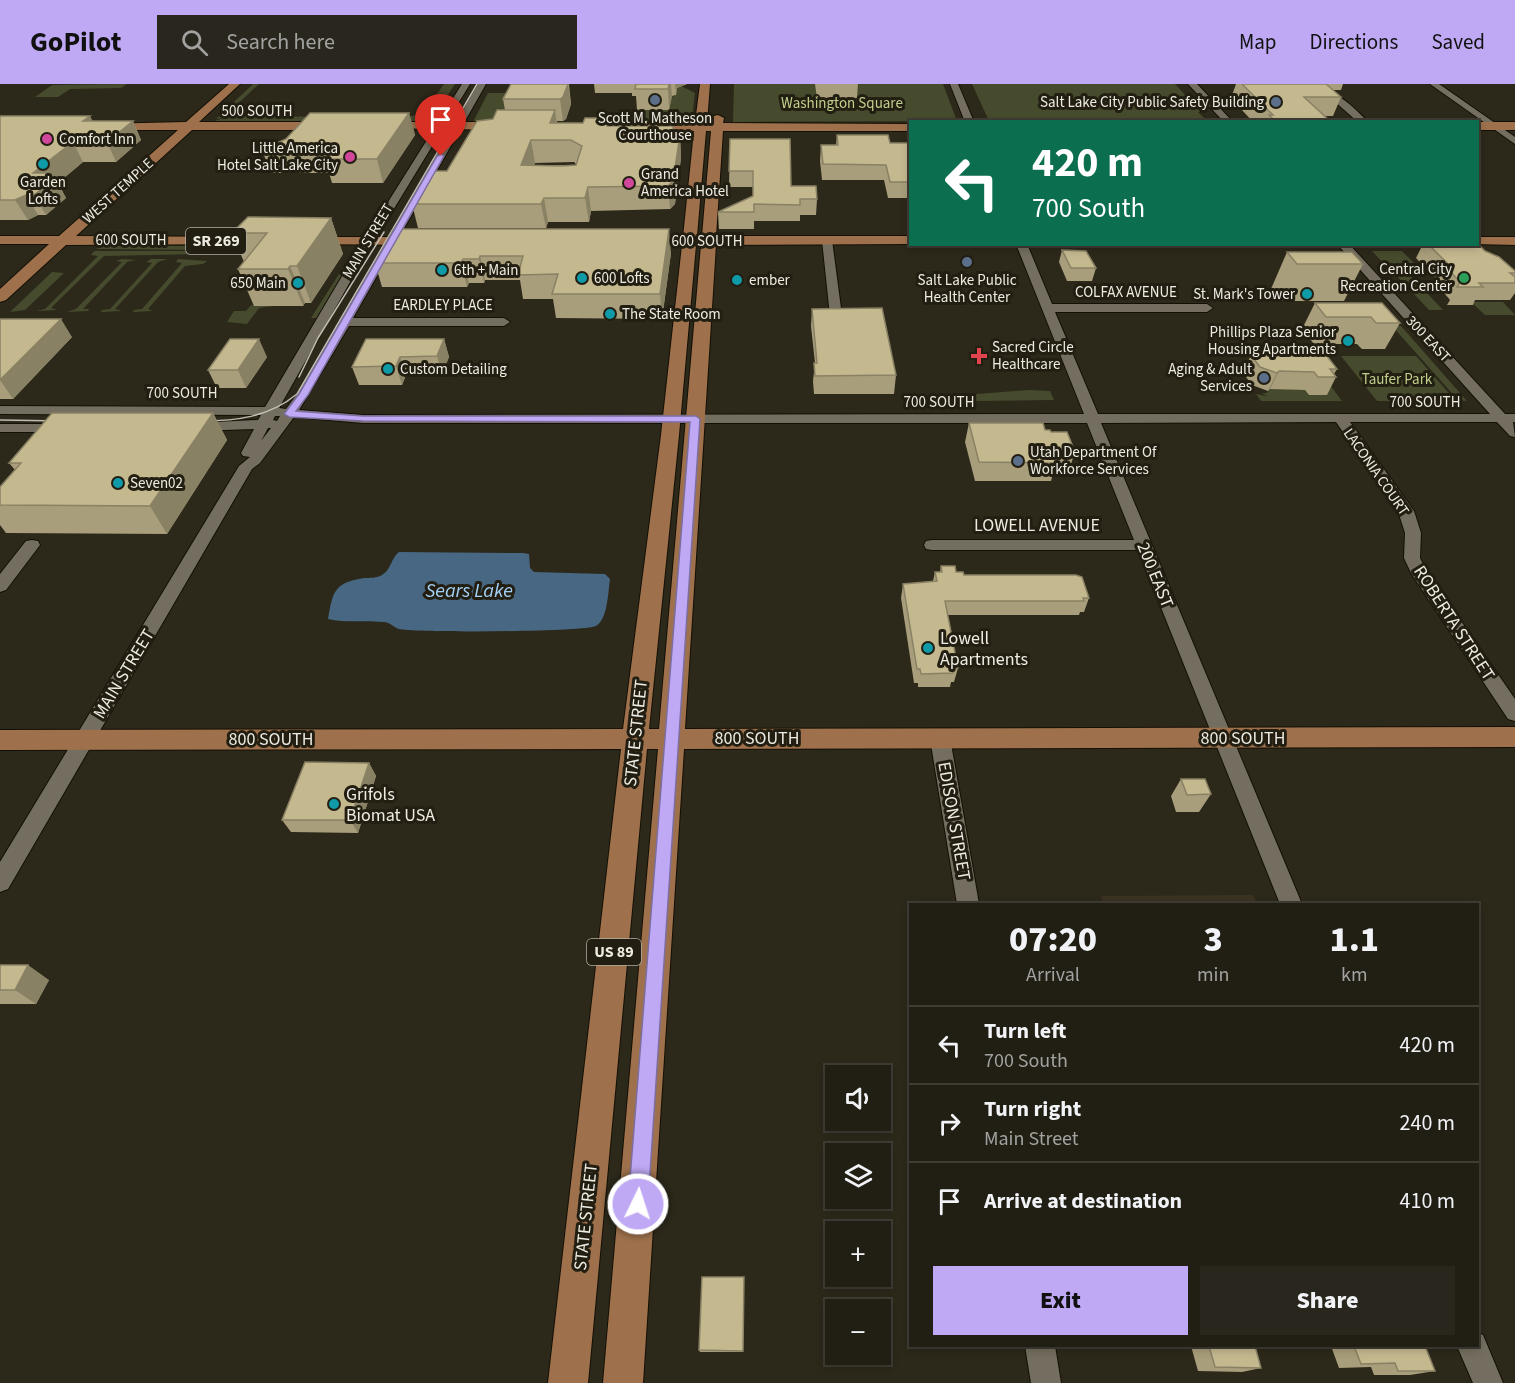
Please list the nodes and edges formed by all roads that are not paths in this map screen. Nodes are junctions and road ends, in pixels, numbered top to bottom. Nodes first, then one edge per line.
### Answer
1 (235, 84) edge
2 (466, 84) edge
3 (482, 84) edge
4 (705, 84) edge
5 (954, 84) edge
6 (1187, 84) edge
7 (1192, 84) edge
8 (1306, 84) edge
9 (1434, 84) edge
10 (719, 102) dead end
11 (969, 120) edge
12 (1219, 120) edge
13 (1227, 120) edge
14 (1362, 120) edge
15 (85, 126) edge
16 (188, 126) junction
17 (341, 126) edge
18 (363, 126) edge
19 (441, 126) junction
20 (458, 126) junction
21 (526, 126) edge
22 (1479, 126) edge
23 (1494, 126) junction
24 (1515, 126) edge
25 (626, 127) edge
26 (700, 127) junction
27 (718, 127) junction
28 (909, 127) edge
29 (1515, 141) edge
30 (0, 240) edge
31 (63, 240) junction
32 (827, 240) junction
33 (909, 240) edge
34 (369, 241) junction
35 (393, 241) junction
36 (431, 241) edge
37 (618, 241) edge
38 (690, 241) junction
39 (710, 241) junction
40 (1479, 241) edge
41 (1515, 241) edge
42 (1022, 246) edge
43 (1343, 246) edge
44 (0, 297) edge
45 (1046, 308) junction
46 (1207, 308) dead end
47 (836, 316) edge
48 (345, 322) junction
49 (504, 322) dead end
50 (0, 410) edge
51 (1090, 418) junction
52 (1340, 418) junction
53 (1508, 418) edge
54 (266, 419) junction
55 (285, 419) junction
56 (671, 419) junction
57 (696, 419) junction
58 (180, 427) edge
59 (0, 428) edge
60 (82, 428) edge
61 (1515, 433) edge
62 (246, 466) junction
63 (1412, 525) joint
64 (32, 545) dead end
65 (932, 545) dead end
66 (1142, 545) junction
67 (0, 586) edge
68 (1514, 734) edge
69 (635, 738) junction
70 (671, 738) junction
71 (940, 738) junction
72 (1222, 738) junction
73 (85, 739) junction
74 (0, 740) edge
75 (0, 882) edge
76 (968, 903) edge
77 (1291, 903) edge
78 (1040, 1347) edge
79 (1472, 1347) edge
80 (568, 1383) edge
81 (623, 1383) edge
82 (1046, 1383) edge
83 (1488, 1383) edge

1 - 16 main road, WEST TEMPLE
2 - 19 street, MAIN STREET
3 - 20 street, MAIN STREET
4 - 26 main road, STATE STREET / US 89
5 - 11 street
6 - 12 street
7 - 13 street
8 - 14 street
9 - 23 street
10 - 27 main road, STATE STREET / US 89
15 - 16 main road, 500 SOUTH
16 - 17 main road, 500 SOUTH
16 - 31 main road, WEST TEMPLE
18 - 19 main road
19 - 20 main road
19 - 34 street, MAIN STREET
20 - 21 main road
20 - 35 street, MAIN STREET
22 - 23 main road
23 - 24 main road
23 - 29 street
25 - 26 main road
26 - 27 main road
26 - 38 main road, STATE STREET / US 89
27 - 28 main road
27 - 39 main road, STATE STREET / US 89
30 - 31 main road, 600 SOUTH / SR 269
31 - 34 main road, 600 SOUTH / SR 269
31 - 44 main road, WEST TEMPLE
32 - 33 main road, 600 SOUTH
32 - 39 main road, 600 SOUTH
32 - 47 street
34 - 35 main road, 600 SOUTH / SR 269
34 - 54 street, MAIN STREET
35 - 36 main road, 600 SOUTH / SR 269
35 - 48 street, MAIN STREET
37 - 38 main road, 600 SOUTH
38 - 39 main road, 600 SOUTH
38 - 56 main road, STATE STREET / US 89
39 - 57 main road, STATE STREET / US 89
40 - 41 main road
42 - 45 street, 200 EAST
43 - 53 street, 300 EAST
45 - 46 street, COLFAX AVENUE
45 - 51 street, 200 EAST
48 - 49 street, EARDLEY PLACE
48 - 55 street, MAIN STREET
50 - 54 street, 700 SOUTH
51 - 52 street, 700 SOUTH
51 - 57 street, 700 SOUTH
51 - 66 street, 200 EAST
52 - 53 street, 700 SOUTH
52 - 63 street, LACONIA COURT
53 - 61 street, 300 EAST
54 - 55 street, 700 SOUTH
54 - 58 street, 700 SOUTH
54 - 62 street, MAIN STREET
55 - 56 street, 700 SOUTH
55 - 62 street, MAIN STREET
56 - 57 street, 700 SOUTH
56 - 69 main road, STATE STREET / US 89
57 - 70 main road, STATE STREET / US 89
59 - 60 street
62 - 73 street, MAIN STREET
63 - 68 street, ROBERTA STREET
64 - 67 street
65 - 66 street, LOWELL AVENUE
66 - 72 street, 200 EAST
68 - 72 main road, 800 SOUTH
69 - 70 main road, 800 SOUTH
69 - 73 main road, 800 SOUTH
69 - 80 main road, STATE STREET / US 89
70 - 71 main road, 800 SOUTH
70 - 81 main road, STATE STREET / US 89
71 - 72 main road, 800 SOUTH
71 - 76 street, EDISON STREET
72 - 77 street, 200 EAST
73 - 74 main road, 800 SOUTH
73 - 75 street, MAIN STREET
78 - 82 street
79 - 83 street

